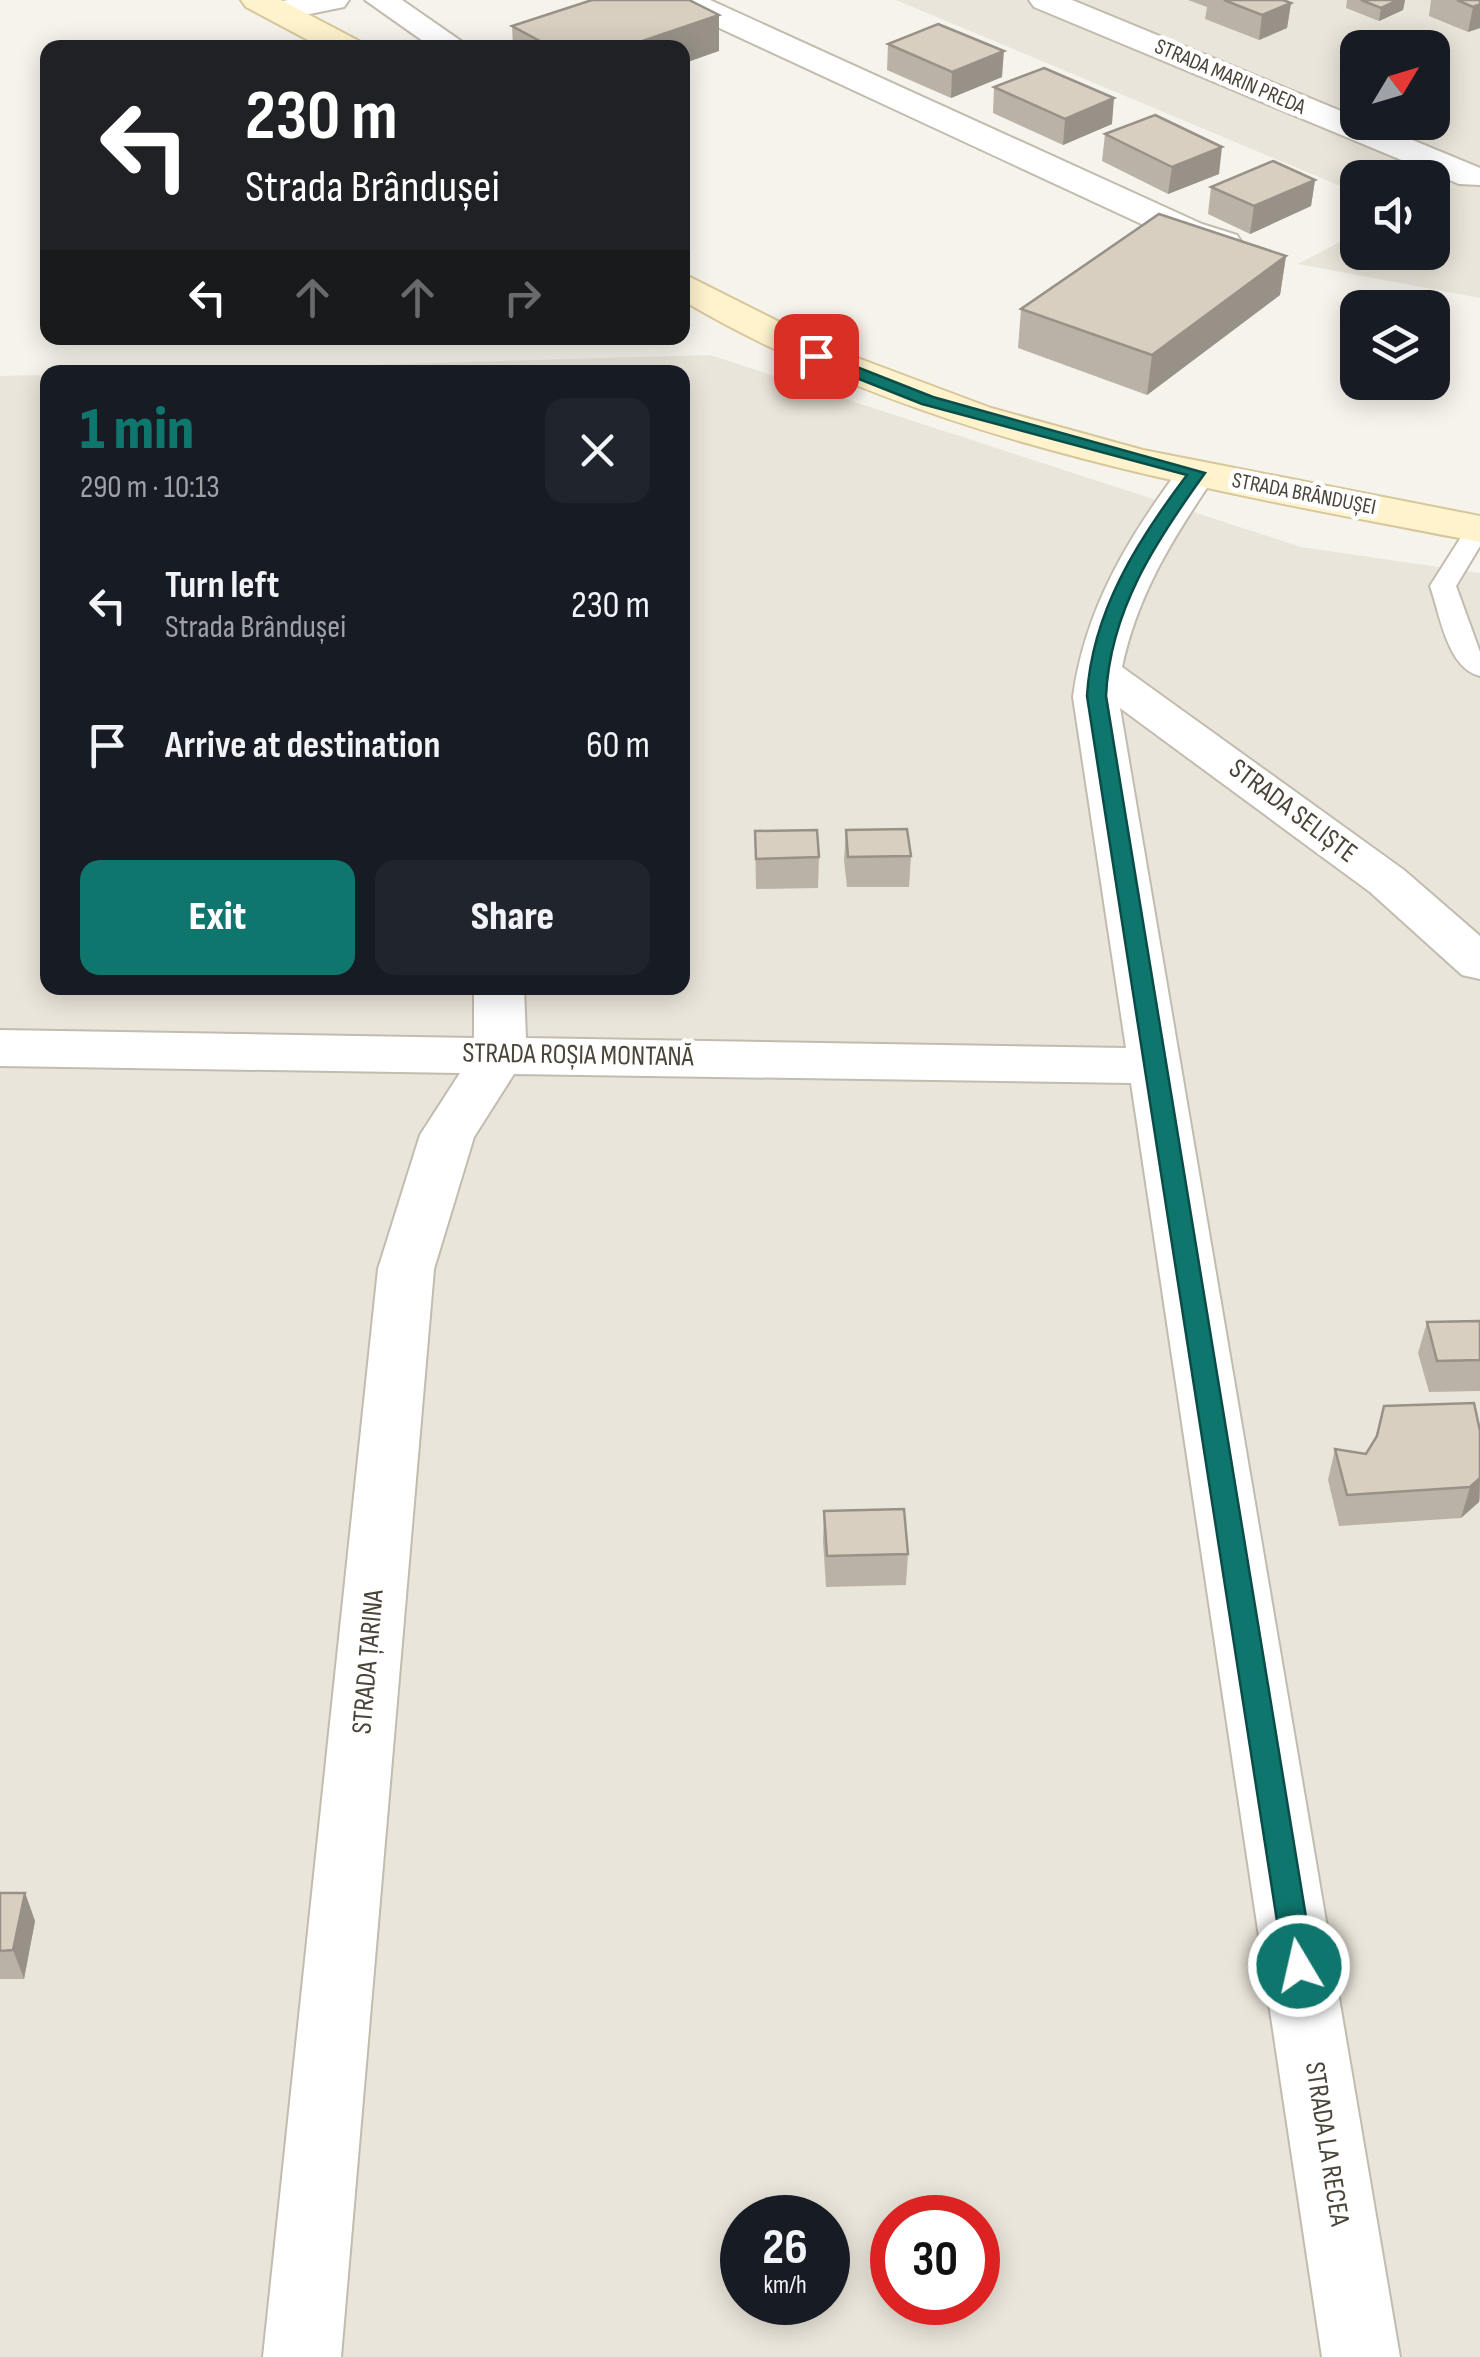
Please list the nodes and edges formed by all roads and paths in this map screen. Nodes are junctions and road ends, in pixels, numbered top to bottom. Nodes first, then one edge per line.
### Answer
1 (332, 0) edge
2 (342, 0) edge
3 (381, 0) edge
4 (685, 0) edge
5 (1045, 0) edge
6 (277, 10) edge
7 (333, 40) edge
8 (442, 40) edge
9 (1471, 178) dead end
10 (1252, 252) edge
11 (690, 288) edge
12 (1197, 473) junction
13 (1479, 528) edge
14 (1480, 668) edge
15 (1098, 670) junction
16 (1480, 963) edge
17 (498, 995) edge
18 (0, 1048) edge
19 (500, 1054) junction
20 (1156, 1066) junction
21 (302, 2357) edge
22 (1361, 2357) edge

1 - 6 street
2 - 6 street
3 - 8 street
4 - 10 street
5 - 9 street, STRADA MARIN PREDA
6 - 7 main road
11 - 12 main road, STRADA BRÂNDUȘEI
12 - 13 main road, STRADA BRÂNDUȘEI
12 - 15 street, STRADA LA RECEA
13 - 14 lane
15 - 16 street, STRADA SELIȘTE
15 - 20 street, STRADA LA RECEA
17 - 19 street
18 - 19 street, STRADA ROȘIA MONTANĂ
19 - 20 street, STRADA ROȘIA MONTANĂ
19 - 21 street, STRADA ȚARINA
20 - 22 street, STRADA LA RECEA

